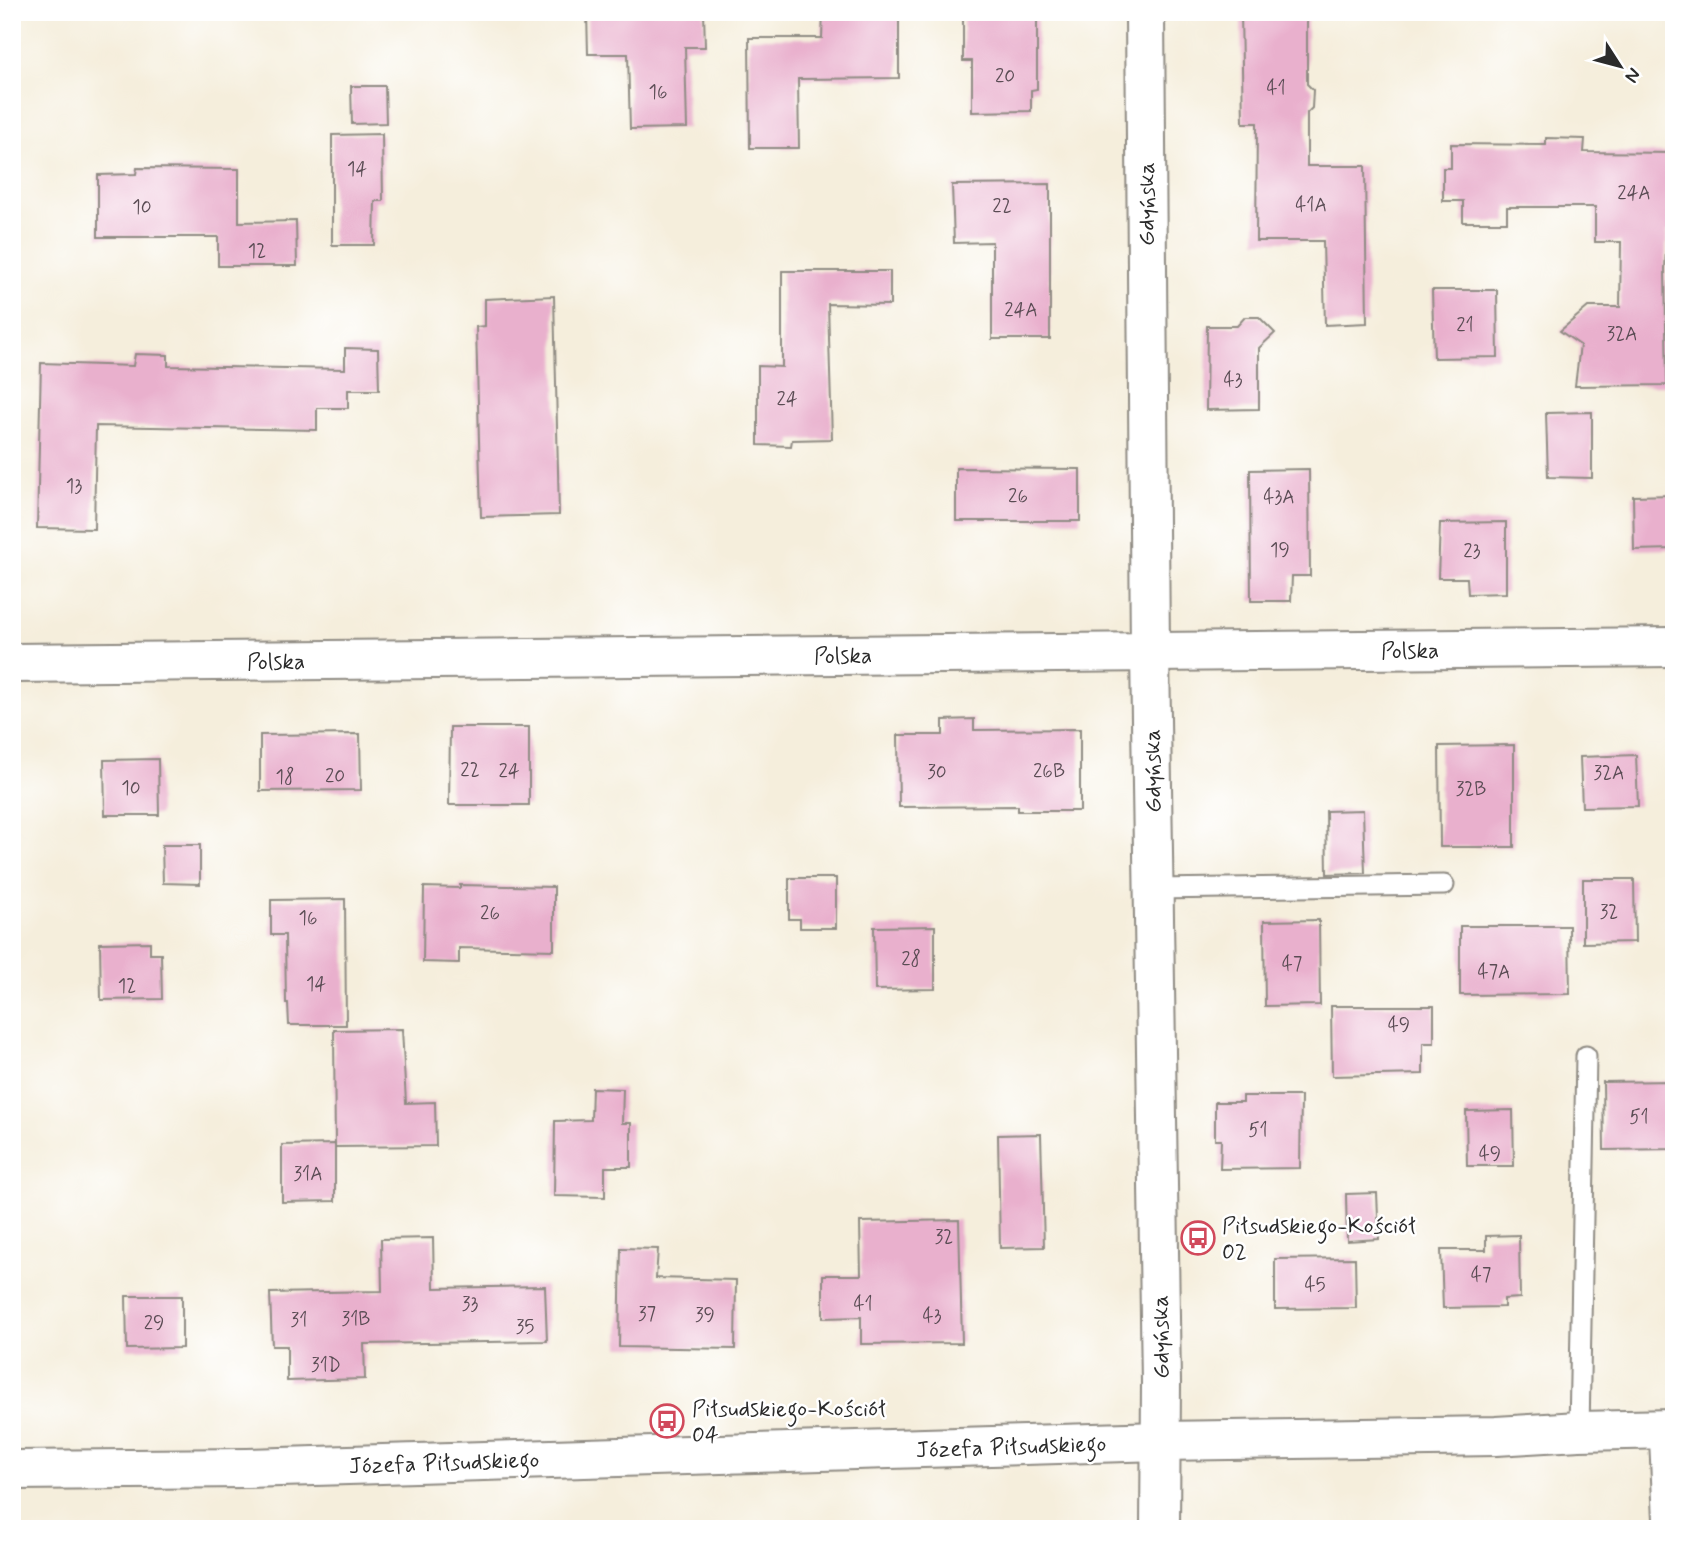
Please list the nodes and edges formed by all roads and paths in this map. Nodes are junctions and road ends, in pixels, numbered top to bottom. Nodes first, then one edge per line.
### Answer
1 (1145, 12) edge
2 (1674, 647) edge
3 (1150, 653) junction
4 (12, 663) edge
5 (1444, 885) dead end
6 (1154, 889) junction
7 (1586, 1056) dead end
8 (1666, 1429) edge
9 (1579, 1431) junction
10 (1161, 1441) junction
11 (12, 1470) edge
12 (1160, 1529) edge
13 (1664, 1529) edge

1 - 3 street, Gdyńska
2 - 3 street, Polska
3 - 4 street, Polska
3 - 6 street, Gdyńska
5 - 6 lane
6 - 10 street, Gdyńska
7 - 9 lane
8 - 9 street, Józefa Piłsudskiego
8 - 13 lane
9 - 10 street, Józefa Piłsudskiego
10 - 11 street, Józefa Piłsudskiego
10 - 12 street, Gdyńska

